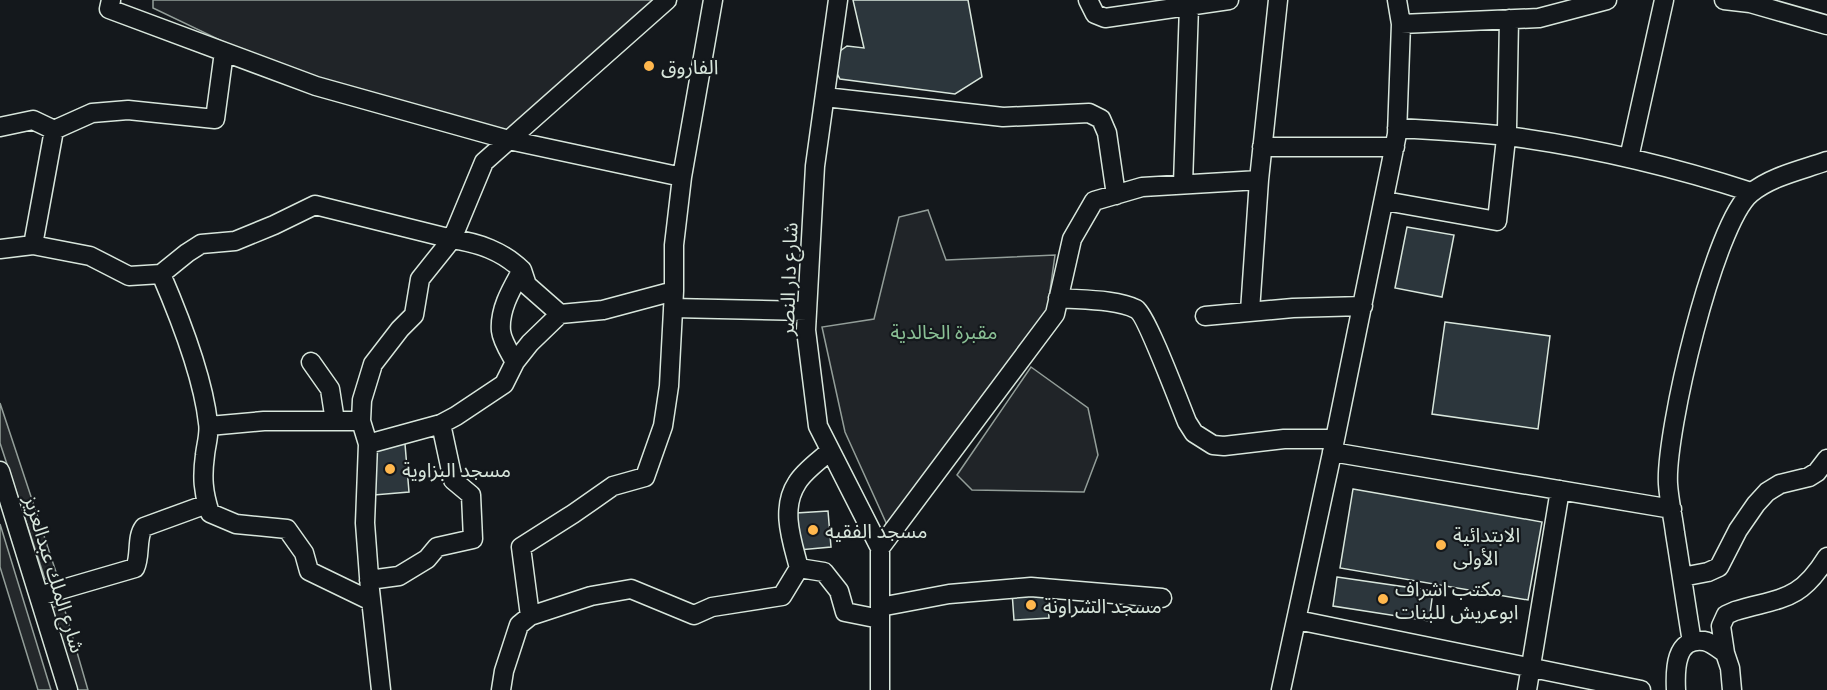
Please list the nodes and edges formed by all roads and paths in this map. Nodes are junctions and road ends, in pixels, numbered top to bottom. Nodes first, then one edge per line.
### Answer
1 (111, 0) edge
2 (667, 0) edge
3 (713, 0) edge
4 (838, 0) edge
5 (1088, 0) edge
6 (1229, 0) edge
7 (1278, 0) edge
8 (1397, 0) edge
9 (1606, 0) edge
10 (1664, 0) edge
11 (1724, 0) edge
12 (1189, 6) junction
13 (1509, 19) junction
14 (1401, 24) junction
15 (1827, 25) edge
16 (224, 52) junction
17 (825, 97) junction
18 (0, 127) edge
19 (1397, 128) junction
20 (54, 130) junction
21 (1506, 136) junction
22 (509, 140) junction
23 (1262, 147) junction
24 (1395, 147) junction
25 (1629, 158) junction
26 (1827, 161) edge
27 (682, 177) junction
28 (1259, 180) junction
29 (1184, 184) junction
30 (1751, 192) junction
31 (1116, 195) junction
32 (1385, 201) junction
33 (452, 239) junction
34 (33, 245) junction
35 (0, 249) edge
36 (522, 270) junction
37 (161, 274) junction
38 (1058, 298) junction
39 (674, 299) junction
40 (1363, 306) junction
41 (807, 311) junction
42 (1250, 311) junction
43 (561, 314) junction
44 (1205, 316) dead end
45 (311, 362) dead end
46 (515, 362) junction
47 (335, 421) junction
48 (361, 421) junction
49 (441, 424) junction
50 (209, 426) junction
51 (368, 444) junction
52 (1334, 446) junction
53 (830, 451) junction
54 (1827, 459) edge
55 (0, 471) edge
56 (1560, 490) junction
57 (207, 504) junction
58 (1672, 509) junction
59 (880, 548) junction
60 (1827, 557) edge
61 (799, 568) junction
62 (1682, 577) junction
63 (369, 580) junction
64 (39, 596) junction
65 (1162, 598) dead end
66 (371, 600) junction
67 (880, 613) junction
68 (530, 616) junction
69 (1297, 620) junction
70 (1692, 642) junction
71 (1725, 653) junction
72 (1532, 668) junction
73 (68, 690) edge
74 (381, 690) edge
75 (501, 690) edge
76 (880, 690) edge
77 (1281, 690) edge
78 (1527, 690) edge
79 (1641, 690) edge
80 (1676, 690) edge
81 (1732, 690) edge

1 - 16 street
2 - 22 street
3 - 27 street
4 - 17 street, شارع دار النصر
5 - 12 street
6 - 12 street
7 - 23 street
8 - 14 street
9 - 13 street
10 - 25 street
11 - 15 street
12 - 29 street
13 - 14 street
13 - 21 street
14 - 19 street
16 - 20 street
16 - 22 street
17 - 31 street
17 - 41 street, شارع دار النصر
18 - 20 street
19 - 21 street
19 - 24 street
20 - 34 street
21 - 25 street
21 - 32 street
22 - 27 street
22 - 33 street
23 - 24 street
23 - 28 street
24 - 32 street
25 - 30 street
26 - 30 street
27 - 39 street
28 - 29 street
28 - 42 street
29 - 31 street
30 - 58 street
31 - 38 street
32 - 40 street
33 - 36 street
33 - 37 street
33 - 48 street
34 - 35 street
34 - 37 street
36 - 43 street
36 - 46 street
37 - 50 street
38 - 52 street
38 - 59 street
39 - 41 street
39 - 43 street
39 - 68 street
40 - 42 street
40 - 52 street
41 - 53 street, شارع دار النصر
42 - 44 street
43 - 46 street
45 - 47 street
46 - 49 street
47 - 48 street
47 - 50 street
48 - 51 street
49 - 51 street
49 - 63 street
50 - 57 street
51 - 63 street
52 - 56 street
52 - 69 street
53 - 59 street, شارع دار النصر
53 - 61 street
54 - 62 street
55 - 64 street, شارع الملك عبدالعزيز
56 - 58 street
56 - 72 street
57 - 64 street
57 - 66 street
58 - 62 street
59 - 67 street, شارع دار النصر
60 - 71 street
61 - 67 street
61 - 68 street
62 - 70 street
63 - 66 street
64 - 73 street, شارع الملك عبدالعزيز
65 - 67 street
66 - 74 street
67 - 76 street, شارع دار النصر
68 - 75 street
69 - 72 street
69 - 77 street
70 - 71 street
70 - 80 street
71 - 81 street
72 - 78 street
72 - 79 street

